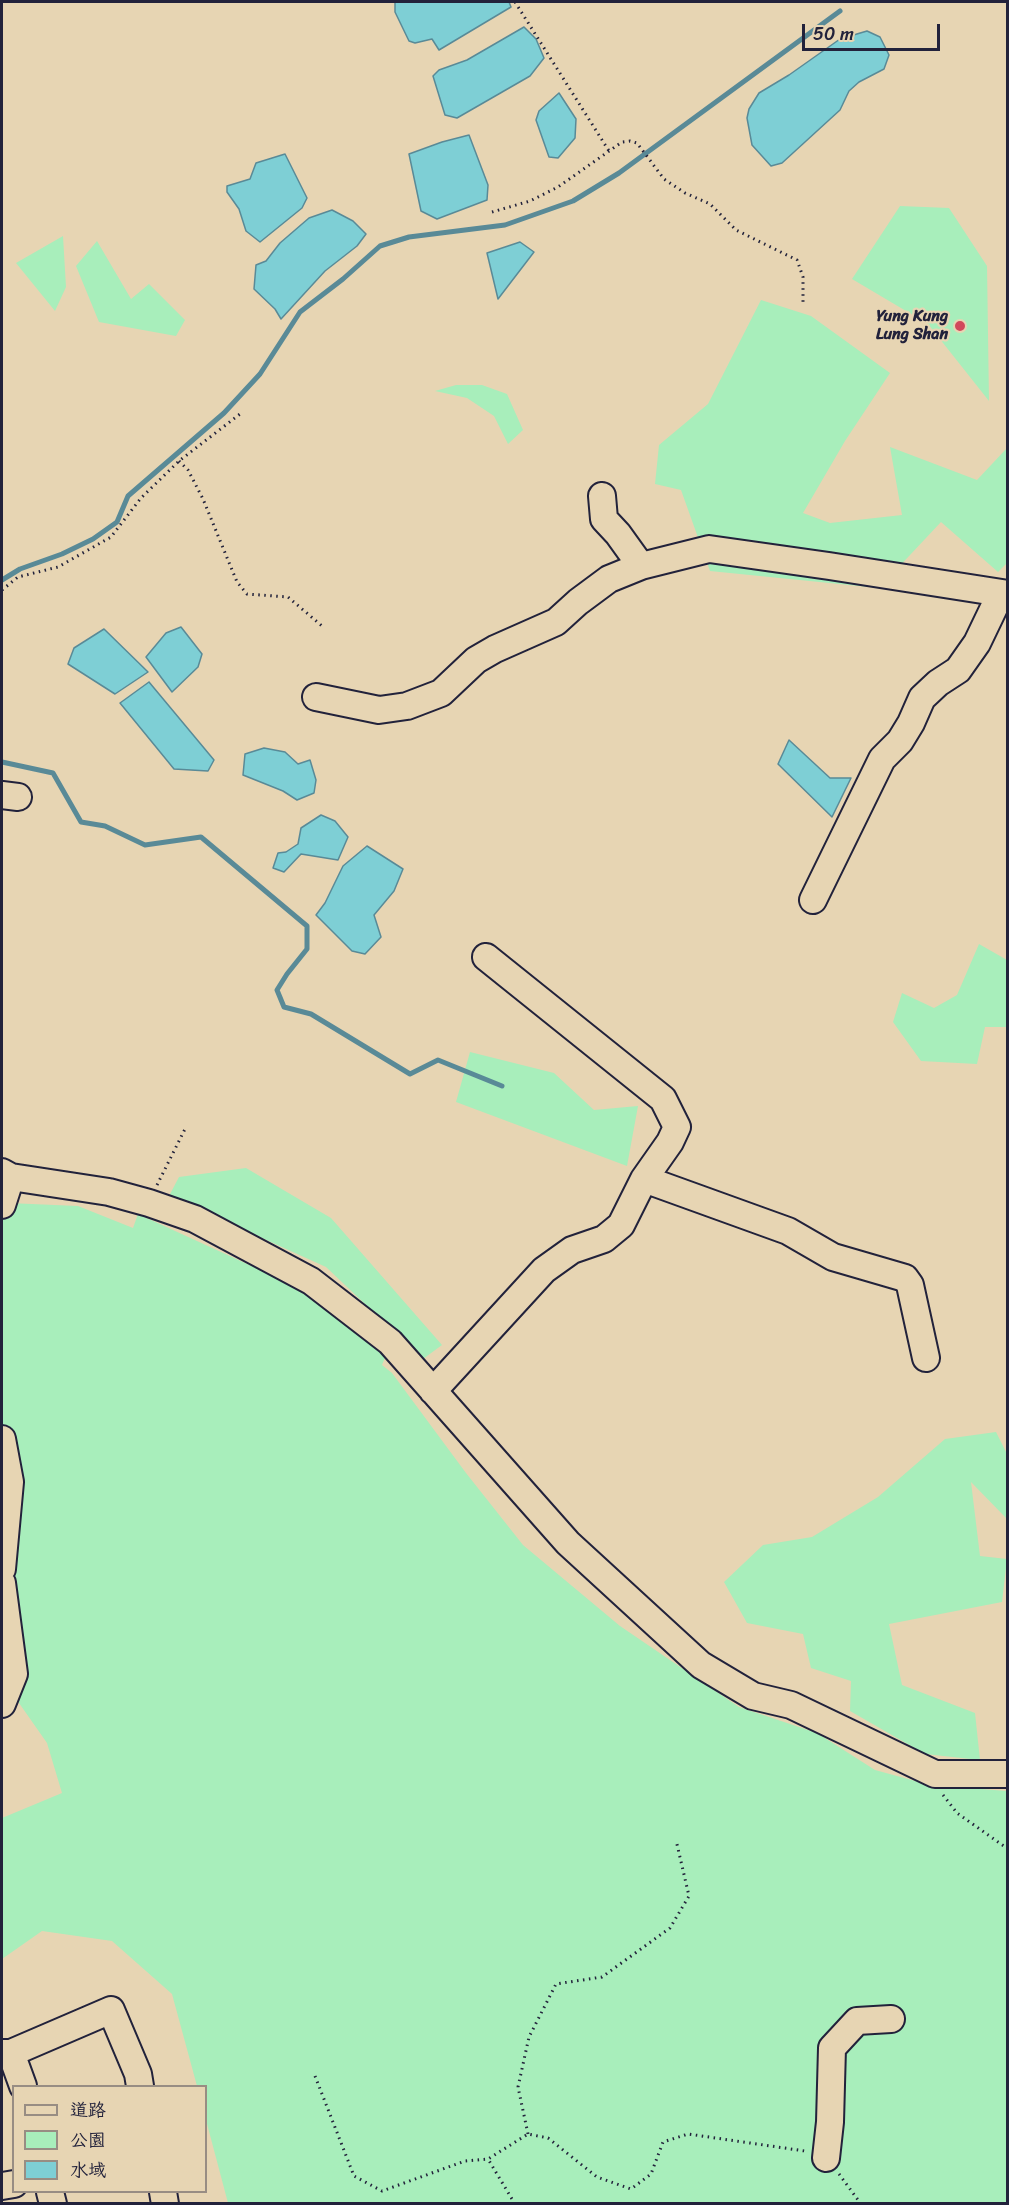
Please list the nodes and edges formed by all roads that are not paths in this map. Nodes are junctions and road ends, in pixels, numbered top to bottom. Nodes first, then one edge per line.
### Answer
1 (602, 496) dead end
2 (641, 567) junction
3 (1005, 594) edge
4 (316, 697) dead end
5 (813, 900) dead end
6 (486, 957) dead end
7 (6, 1174) edge
8 (644, 1179) junction
9 (2, 1205) edge
10 (926, 1358) dead end
11 (433, 1390) junction
12 (2, 1439) edge
13 (2, 1569) edge
14 (2, 1583) edge
15 (2, 1704) edge
16 (1008, 1774) edge
17 (891, 2019) dead end
18 (6, 2053) edge
19 (22, 2085) edge
20 (140, 2085) edge
21 (826, 2158) road end

1 - 2 street
2 - 3 street
2 - 4 street
3 - 5 street
6 - 8 street
7 - 9 street
7 - 11 street
8 - 10 street
8 - 11 street
11 - 16 street
12 - 13 street
14 - 15 street
17 - 21 street
18 - 19 street
18 - 20 street

